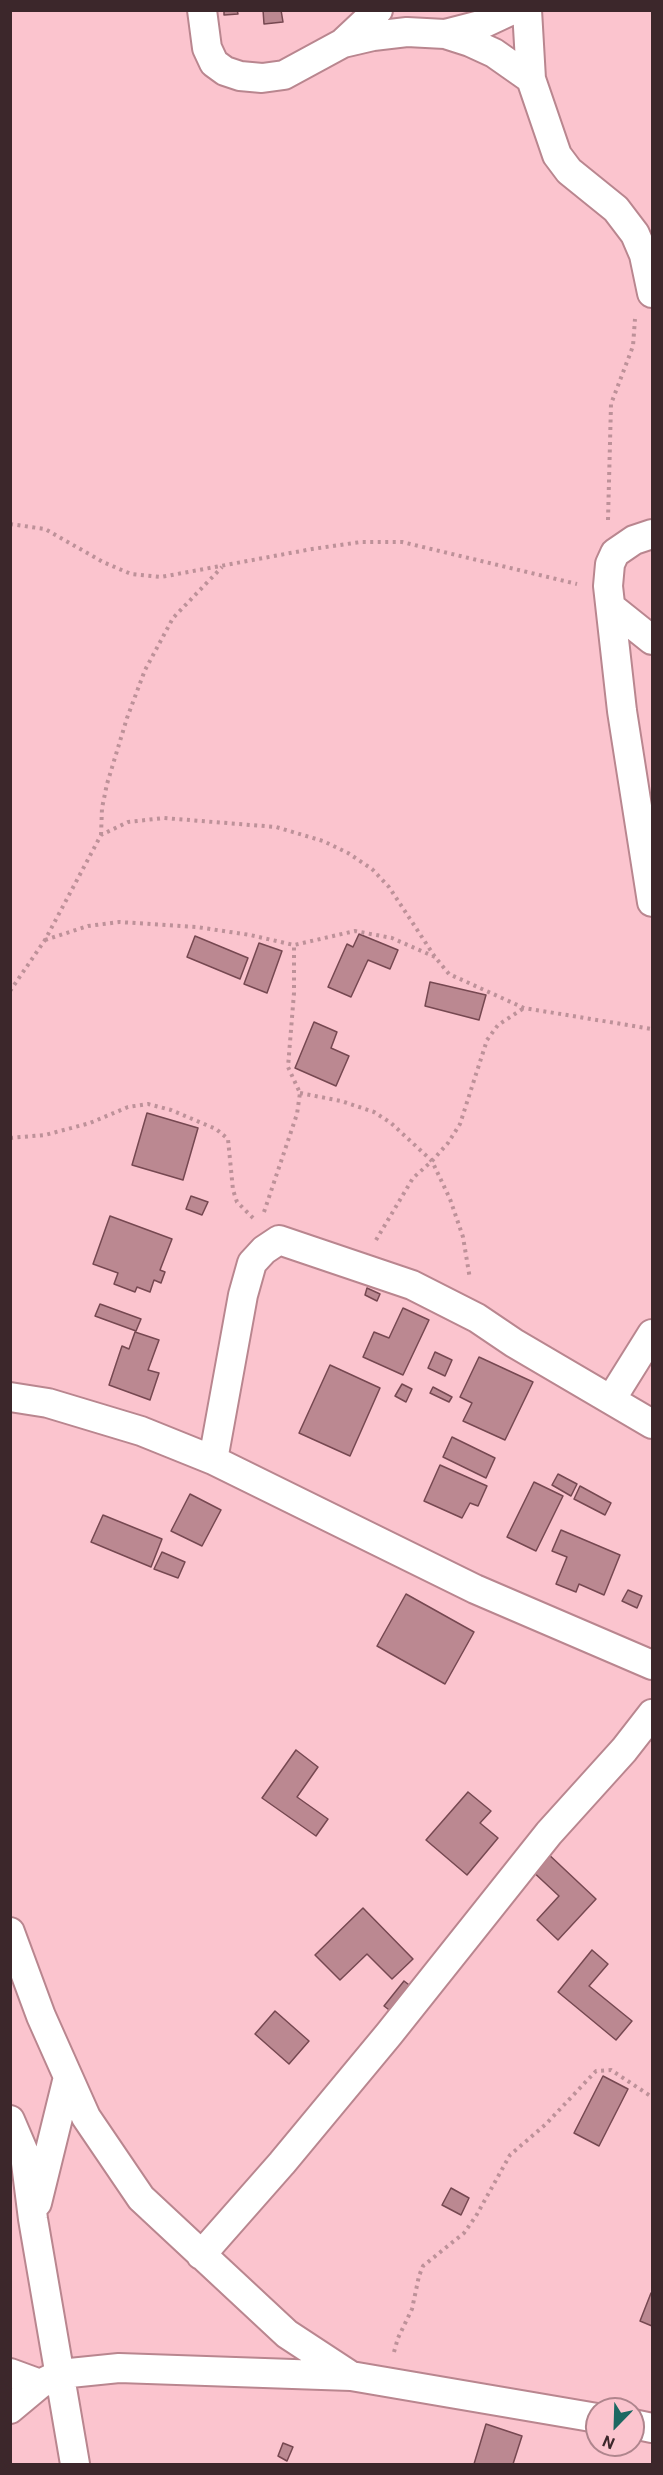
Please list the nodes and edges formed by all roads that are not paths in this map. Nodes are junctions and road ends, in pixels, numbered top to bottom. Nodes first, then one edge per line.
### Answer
1 (202, 10) edge
2 (378, 10) edge
3 (513, 10) edge
4 (527, 10) edge
5 (445, 34) junction
6 (343, 43) junction
7 (531, 79) junction
8 (643, 301) edge
9 (652, 534) edge
10 (610, 597) junction
11 (652, 640) edge
12 (652, 902) edge
13 (652, 1334) edge
14 (10, 1397) edge
15 (612, 1398) junction
16 (652, 1424) edge
17 (213, 1460) junction
18 (652, 1665) edge
19 (652, 1714) edge
20 (10, 1932) edge
21 (68, 2077) junction
22 (10, 2120) edge
23 (33, 2219) junction
24 (201, 2255) junction
25 (10, 2373) edge
26 (351, 2376) junction
27 (50, 2379) junction
28 (10, 2409) edge
29 (585, 2416) edge
30 (75, 2464) edge

1 - 6 street
2 - 6 street
3 - 5 street
4 - 7 street
5 - 6 street
5 - 7 street
7 - 8 street
9 - 10 street
10 - 11 street
10 - 12 street
13 - 15 street
14 - 17 street
15 - 16 street
15 - 17 street
17 - 18 street
19 - 24 street
20 - 21 street
21 - 23 street
21 - 24 street
22 - 23 street
23 - 27 street
24 - 26 street
25 - 27 street
26 - 27 street
26 - 29 street
27 - 28 street
27 - 30 street

